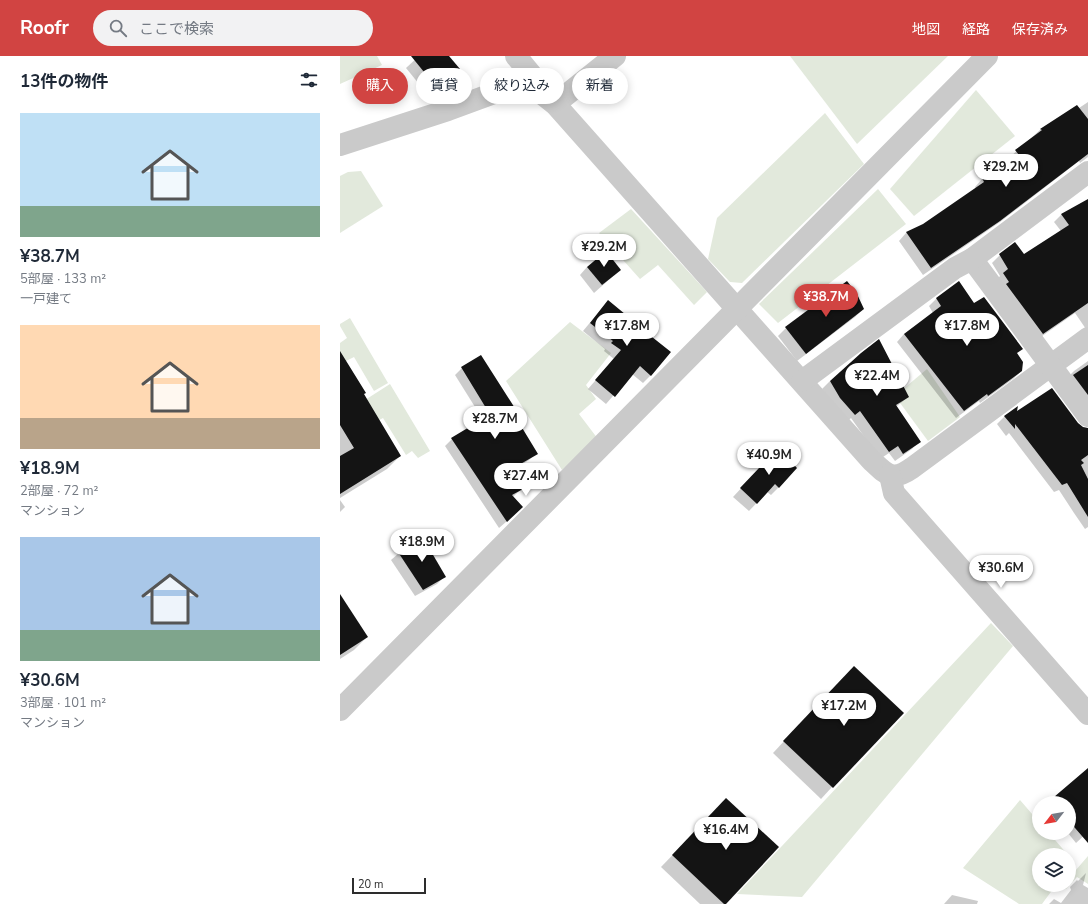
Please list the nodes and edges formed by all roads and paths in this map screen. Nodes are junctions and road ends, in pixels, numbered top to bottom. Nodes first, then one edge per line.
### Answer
1 (516, 56) edge
2 (615, 56) edge
3 (988, 56) edge
4 (526, 68) edge
5 (564, 89) edge
6 (480, 98) edge
7 (552, 104) edge
8 (340, 146) edge
9 (1088, 172) edge
10 (972, 258) junction
11 (736, 309) junction
12 (1088, 338) edge
13 (1051, 365) junction
14 (802, 381) junction
15 (1088, 416) edge
16 (890, 475) junction
17 (340, 710) edge
18 (1088, 714) edge

1 - 4 street
2 - 5 street
3 - 11 street
6 - 8 street
7 - 11 street
9 - 10 street
10 - 13 street
10 - 14 street
11 - 14 street
11 - 17 street
12 - 13 street
13 - 15 street
13 - 16 street
14 - 16 street
16 - 18 street

